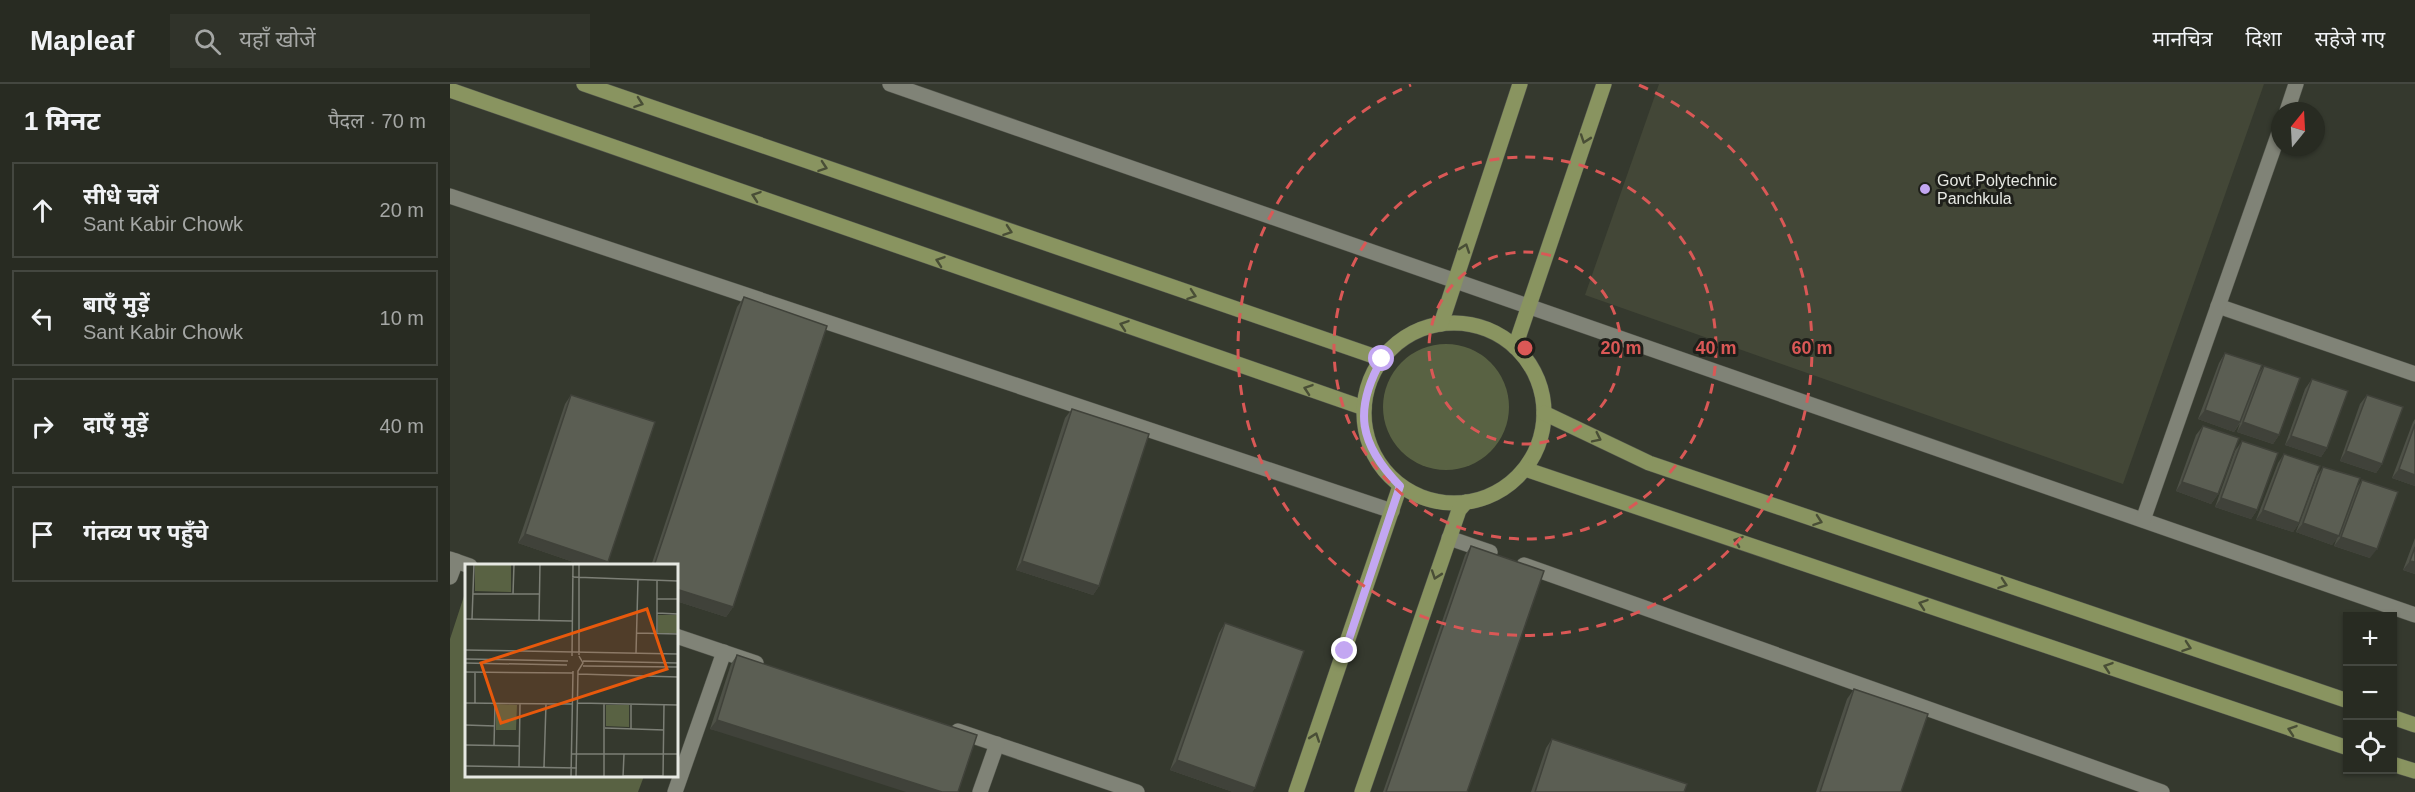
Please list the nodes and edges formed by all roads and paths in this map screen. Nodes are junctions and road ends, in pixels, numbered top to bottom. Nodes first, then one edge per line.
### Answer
1 (584, 84) edge
2 (890, 84) edge
3 (1520, 84) edge
4 (1604, 84) edge
5 (2296, 84) edge
6 (450, 90) edge
7 (2290, 102) edge
8 (2271, 156) edge
9 (450, 196) edge
10 (1453, 282) junction
11 (1528, 306) junction
12 (2218, 306) junction
13 (1441, 324) junction
14 (1515, 347) junction
15 (1382, 359) junction
16 (2415, 374) edge
17 (1364, 408) junction
18 (1544, 412) junction
19 (1525, 469) junction
20 (1400, 486) junction
21 (1466, 502) junction
22 (1392, 511) junction
23 (2143, 520) junction
24 (1449, 538) junction
25 (458, 562) edge
26 (450, 578) edge
27 (2415, 615) edge
28 (678, 637) edge
29 (724, 652) junction
30 (767, 666) edge
31 (2343, 700) edge
32 (2397, 719) edge
33 (2415, 725) edge
34 (942, 726) edge
35 (997, 744) junction
36 (2343, 746) edge
37 (2397, 766) edge
38 (2415, 771) edge
39 (675, 792) edge
40 (980, 792) edge
41 (1137, 792) edge
42 (1296, 792) edge
43 (1362, 792) edge
44 (2162, 792) edge

1 -> 15 street
2 - 10 street
10 -> 3 street
4 -> 11 street
5 - 7 street
17 -> 6 street
8 - 12 street
9 - 22 street
10 - 11 street
10 - 13 street
11 - 14 street
11 - 23 street
12 - 16 street
12 - 23 street
13 - 14 street
13 - 15 street
14 - 18 street
15 - 17 street
17 - 20 street
18 - 19 street
18 -> 31 street
19 - 21 street
36 -> 19 street
20 - 21 street
20 - 22 street
21 - 24 street
42 -> 22 street
23 - 27 street
24 -> 43 street
24 - 44 street
25 - 26 street
28 - 29 street
29 - 30 street
29 - 39 street
32 - 33 street
34 - 35 street
35 - 40 street
35 - 41 street
37 - 38 street

